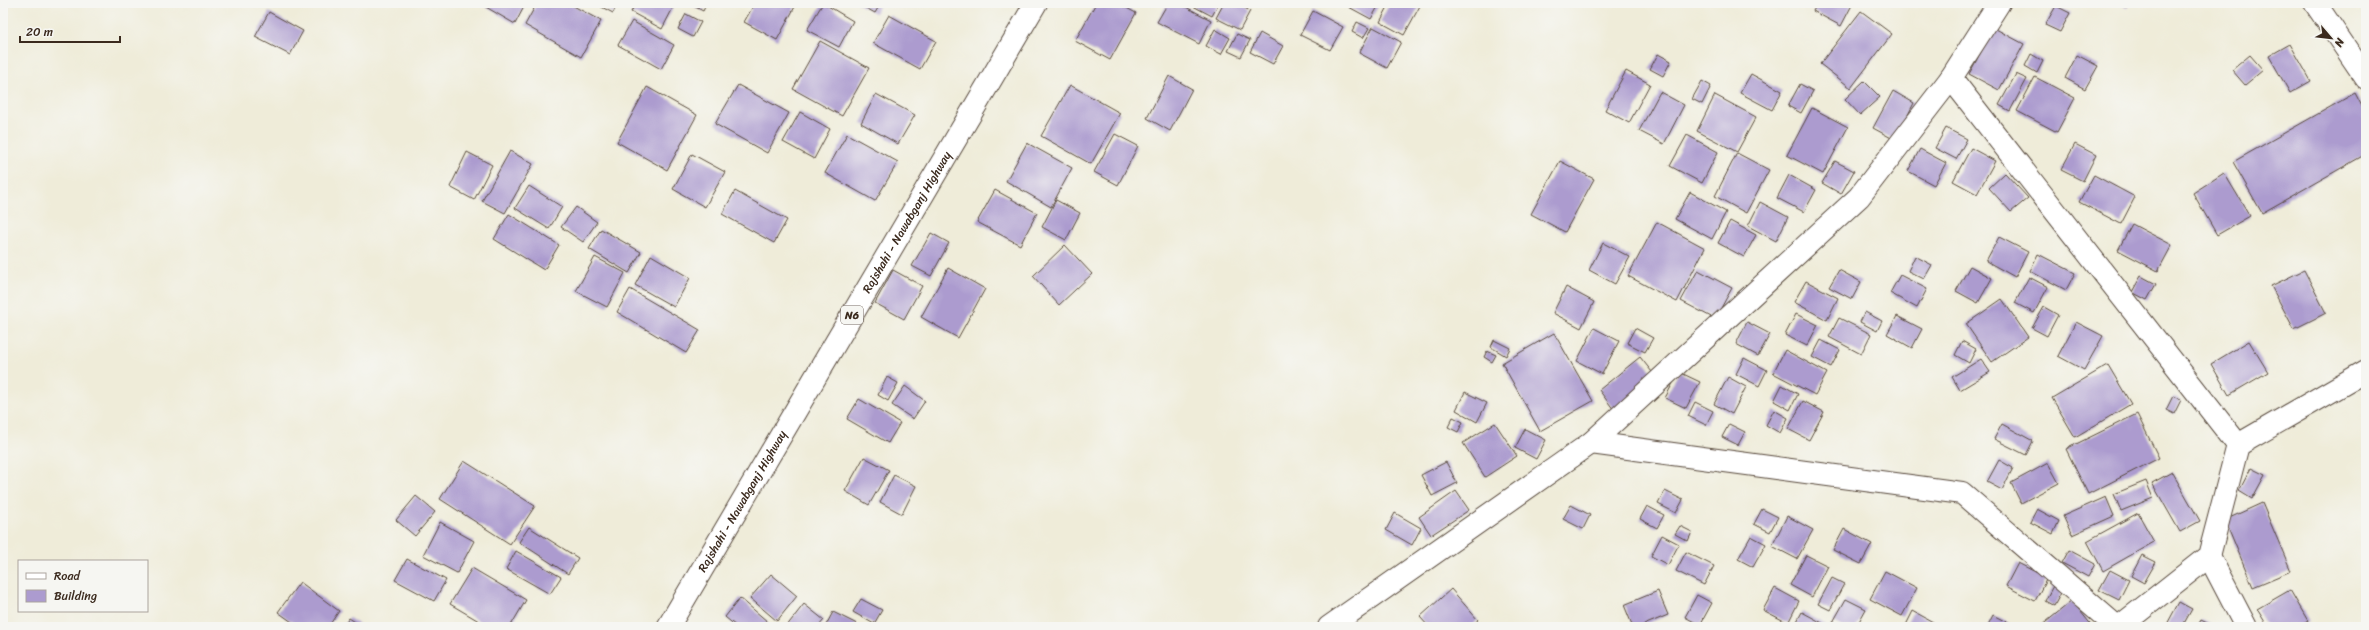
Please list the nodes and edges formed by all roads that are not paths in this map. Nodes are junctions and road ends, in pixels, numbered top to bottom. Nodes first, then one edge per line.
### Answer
1 (1036, 3) edge
2 (1999, 3) edge
3 (2315, 3) edge
4 (1951, 78) junction
5 (2366, 78) edge
6 (2366, 371) edge
7 (1591, 443) junction
8 (2238, 445) junction
9 (2209, 556) junction
10 (668, 627) edge
11 (1329, 627) edge
12 (2118, 627) edge
13 (2246, 627) edge

1 - 10 main road, Rajshahi - Nawabganj Highway / N6
2 - 4 main road
3 - 5 main road
4 - 7 main road
4 - 8 main road
6 - 8 main road
7 - 11 main road
7 - 12 main road
8 - 9 main road
9 - 12 main road
9 - 13 main road

